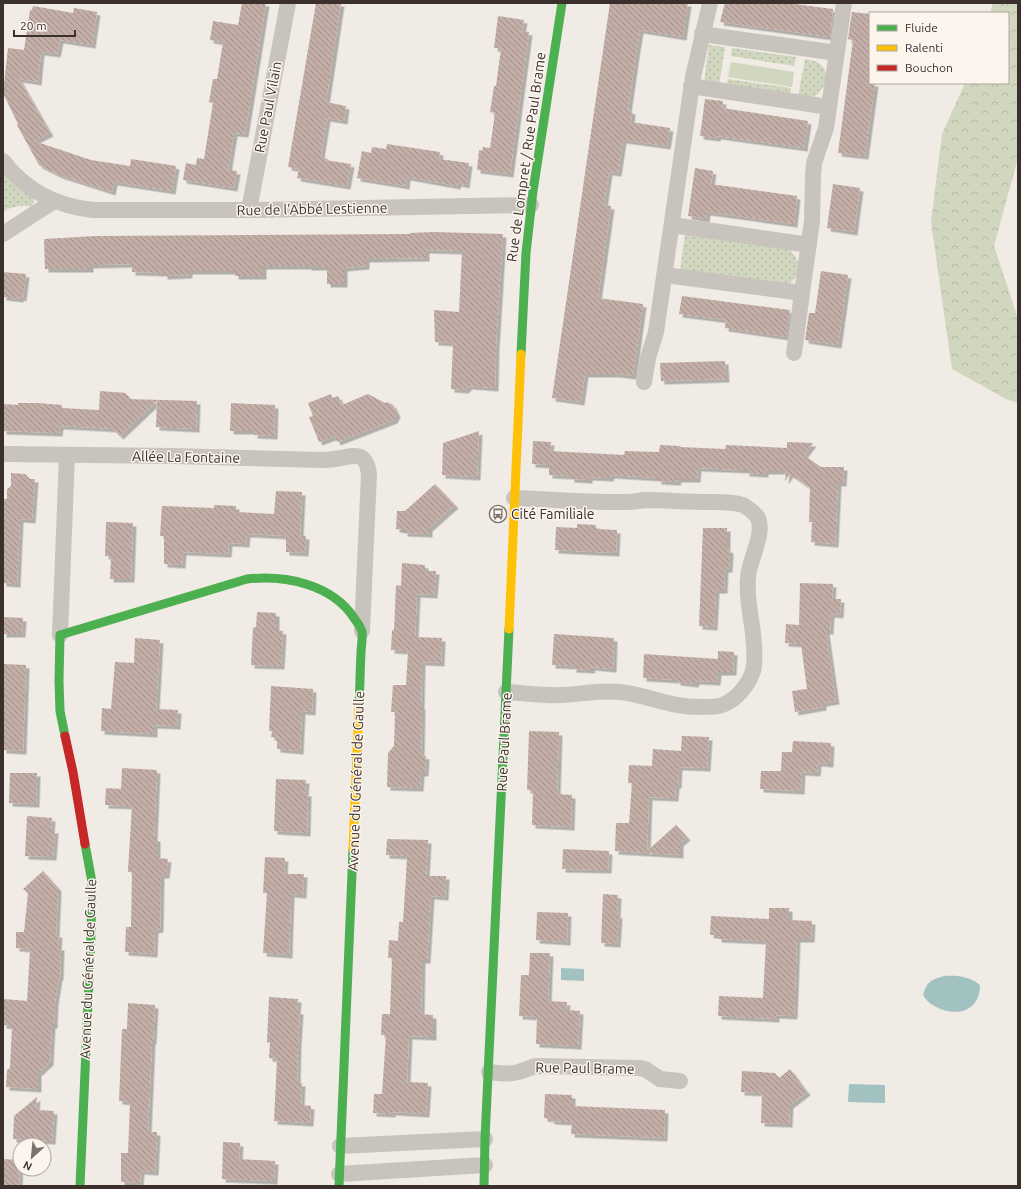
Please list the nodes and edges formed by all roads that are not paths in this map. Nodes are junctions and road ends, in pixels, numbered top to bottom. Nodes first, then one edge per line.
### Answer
1 (288, 3) edge
2 (562, 3) edge
3 (710, 3) edge
4 (844, 3) edge
5 (702, 34) junction
6 (837, 53) junction
7 (691, 86) junction
8 (829, 107) junction
9 (3, 161) edge
10 (54, 200) junction
11 (531, 205) junction
12 (249, 210) junction
13 (672, 225) junction
14 (3, 234) edge
15 (809, 245) junction
16 (665, 275) junction
17 (802, 294) junction
18 (794, 353) dead end
19 (644, 382) dead end
20 (518, 411) joint
21 (3, 454) edge
22 (67, 455) junction
23 (366, 462) joint
24 (514, 498) junction
25 (362, 631) junction
26 (60, 635) junction
27 (506, 692) junction
28 (489, 1072) junction
29 (680, 1081) dead end
30 (485, 1139) junction
31 (340, 1146) junction
32 (484, 1165) junction
33 (339, 1180) edge
34 (80, 1186) edge
35 (484, 1186) edge

1 - 12 street, Rue Paul Vilain
2 - 11 street, Rue de Lompret / Rue Paul Brame
3 - 5 street
4 - 6 street
5 - 6 street
5 - 7 street
6 - 8 street
7 - 8 street
7 - 13 street
8 - 15 street
9 - 10 street, Rue de l'Abbé Lestienne
10 - 12 street, Rue de l'Abbé Lestienne
10 - 14 street
11 - 12 street, Rue de l'Abbé Lestienne
11 - 20 street, Rue de Lompret / Rue Paul Brame
13 - 15 street
13 - 16 street
15 - 17 street
16 - 17 street
16 - 19 street
17 - 18 street
20 - 24 street, Rue Paul Brame
21 - 22 street, Allée La Fontaine
22 - 23 street, Allée La Fontaine
22 - 26 street, Avenue du Général de Gaulle
23 - 25 street, Avenue du Général de Gaulle
24 - 27 street, Rue Paul Brame
24 - 27 street
25 - 26 street
25 - 31 street, Avenue du Général de Gaulle
26 - 34 street, Avenue du Général de Gaulle
27 - 28 street, Rue Paul Brame
28 - 29 street, Rue Paul Brame
28 - 30 street, Rue Paul Brame
30 - 31 street
30 - 32 street, Rue Paul Brame
31 - 33 street, Avenue du Général de Gaulle
32 - 33 street, Avenue du Général de Gaulle
32 - 35 street, Rue Paul Brame

